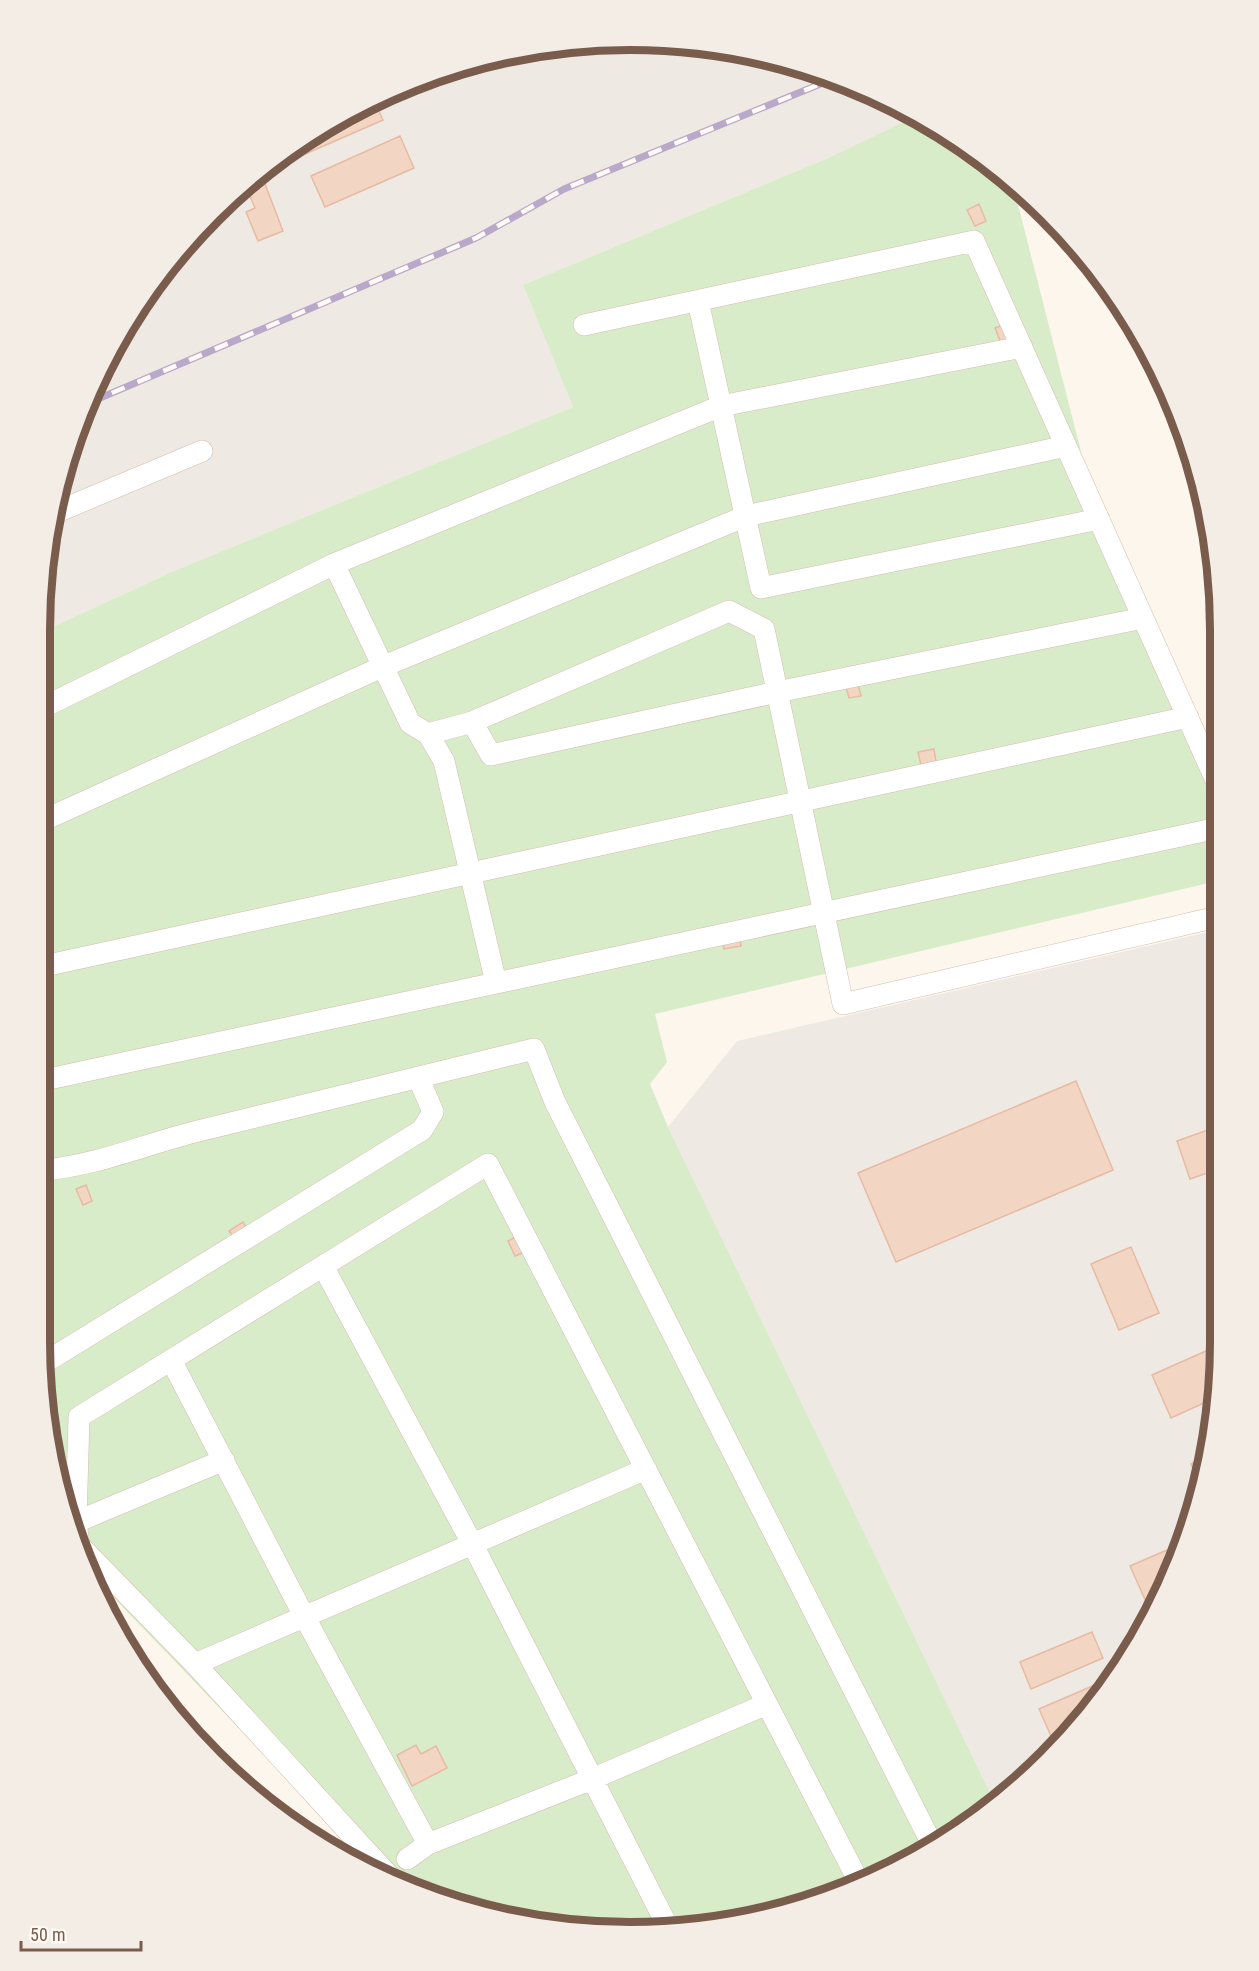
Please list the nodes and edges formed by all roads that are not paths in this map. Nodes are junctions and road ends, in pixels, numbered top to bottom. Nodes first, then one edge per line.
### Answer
1 (698, 301) junction
2 (584, 325) dead end
3 (1022, 347) junction
4 (721, 406) junction
5 (1066, 446) junction
6 (202, 451) dead end
7 (62, 510) edge
8 (746, 516) junction
9 (1099, 519) junction
10 (334, 564) junction
11 (1143, 618) junction
12 (384, 666) junction
13 (777, 692) junction
14 (50, 703) edge
15 (1188, 717) junction
16 (472, 722) junction
17 (428, 734) junction
18 (1210, 767) edge
19 (800, 803) junction
20 (50, 817) edge
21 (1210, 830) edge
22 (470, 874) junction
23 (823, 913) junction
24 (1210, 919) edge
25 (50, 965) edge
26 (496, 983) junction
27 (418, 1077) junction
28 (50, 1079) edge
29 (50, 1169) edge
30 (323, 1266) junction
31 (50, 1360) edge
32 (171, 1360) junction
33 (224, 1460) junction
34 (646, 1469) junction
35 (74, 1508) edge
36 (78, 1522) edge
37 (473, 1545) junction
38 (92, 1557) edge
39 (105, 1588) edge
40 (304, 1616) junction
41 (195, 1664) junction
42 (767, 1704) junction
43 (592, 1779) junction
44 (929, 1838) edge
45 (428, 1844) junction
46 (348, 1849) edge
47 (407, 1859) dead end
48 (379, 1864) edge
49 (855, 1875) edge
50 (664, 1920) edge

1 - 2 street
1 - 3 street
1 - 4 street
3 - 4 street
3 - 5 street
4 - 8 street
4 - 10 street
5 - 8 street
5 - 9 street
6 - 7 street
8 - 9 street
8 - 12 street
9 - 11 street
10 - 12 street
10 - 14 street
11 - 13 street
11 - 15 street
12 - 17 street
12 - 20 street
13 - 16 street
13 - 16 street
13 - 19 street
15 - 18 street
15 - 19 street
16 - 17 street
17 - 22 street
19 - 22 street
19 - 23 street
21 - 23 street
22 - 25 street
22 - 26 street
23 - 24 street
23 - 26 street
26 - 28 street
27 - 29 street
27 - 31 street
27 - 44 street
30 - 32 street
30 - 34 street
30 - 37 street
32 - 33 street
32 - 35 street
33 - 36 street
33 - 40 street
34 - 37 street
34 - 42 street
37 - 40 street
37 - 43 street
38 - 41 street
39 - 46 street
40 - 41 street
40 - 45 street
41 - 48 street
42 - 43 street
42 - 49 street
43 - 45 street
43 - 50 street
45 - 47 street

